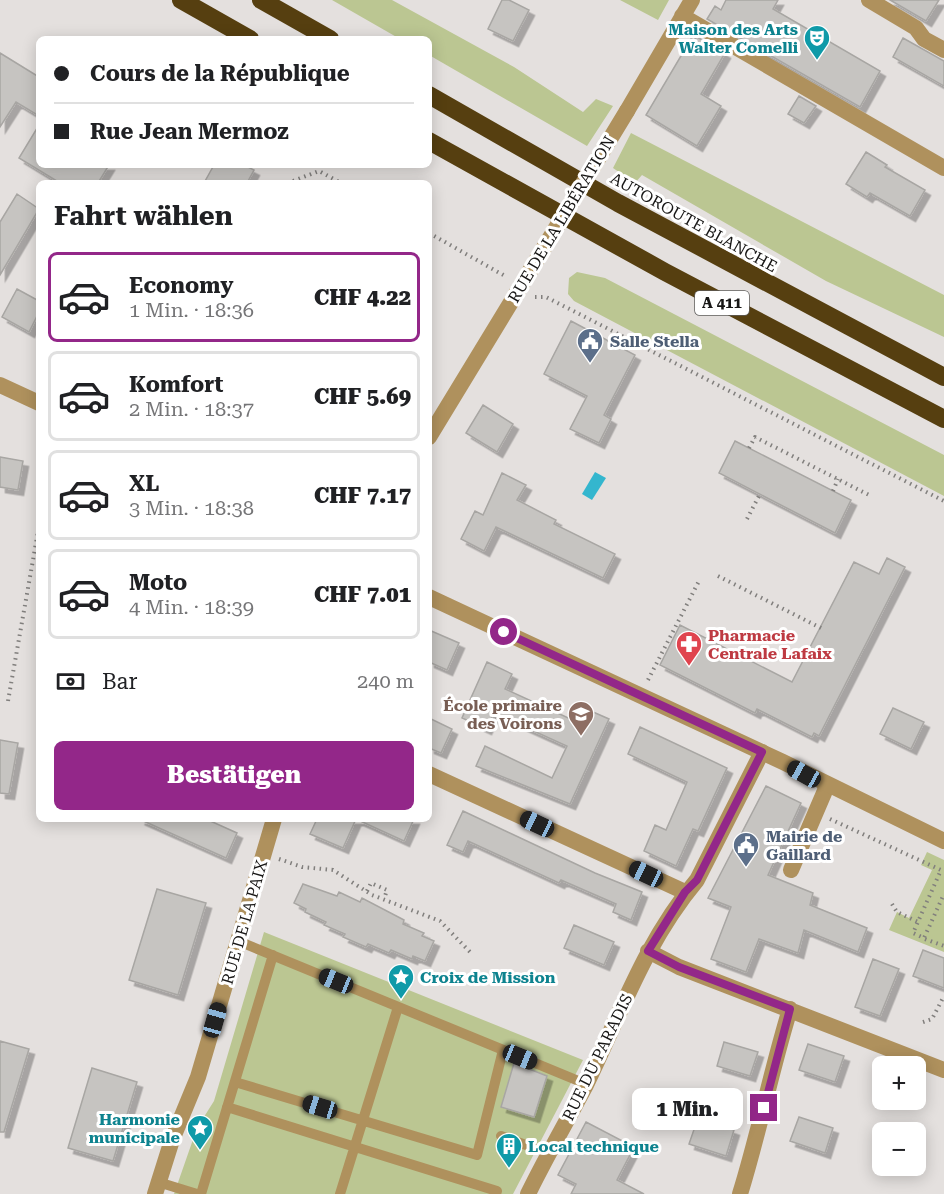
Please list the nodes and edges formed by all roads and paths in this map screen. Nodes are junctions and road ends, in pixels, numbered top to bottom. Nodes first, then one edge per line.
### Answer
1 (181, 0) edge
2 (261, 0) edge
3 (692, 0) edge
4 (869, 0) edge
5 (682, 16) junction
6 (245, 36) edge
7 (325, 36) edge
8 (944, 50) edge
9 (432, 97) edge
10 (432, 143) edge
11 (944, 168) edge
12 (296, 180) edge
13 (336, 180) edge
14 (432, 234) edge
15 (518, 290) junction
16 (944, 377) edge
17 (0, 385) edge
18 (36, 402) edge
19 (944, 419) edge
20 (432, 432) edge
21 (749, 448) dead end
22 (838, 479) junction
23 (833, 491) dead end
24 (760, 494) dead end
25 (869, 495) dead end
26 (944, 501) edge
27 (747, 519) dead end
28 (36, 543) edge
29 (718, 576) dead end
30 (699, 579) dead end
31 (432, 598) edge
32 (821, 628) dead end
33 (640, 695) junction
34 (8, 701) dead end
35 (762, 752) junction
36 (432, 775) edge
37 (827, 786) junction
38 (816, 813) junction
39 (273, 822) edge
40 (944, 841) edge
41 (264, 854) junction
42 (791, 870) dead end
43 (942, 875) edge
44 (367, 891) junction
45 (685, 892) junction
46 (944, 894) edge
47 (384, 899) junction
48 (892, 904) dead end
49 (918, 922) junction
50 (925, 939) dead end
51 (238, 941) junction
52 (944, 946) edge
53 (648, 951) junction
54 (470, 952) dead end
55 (273, 956) junction
56 (944, 996) edge
57 (398, 1007) junction
58 (790, 1009) junction
59 (923, 1022) dead end
60 (503, 1050) junction
61 (944, 1071) edge
62 (235, 1082) junction
63 (586, 1084) junction
64 (228, 1107) junction
65 (363, 1120) junction
66 (501, 1136) dead end
67 (355, 1146) junction
68 (548, 1153) junction
69 (156, 1188) edge
70 (194, 1193) edge
71 (340, 1194) edge
72 (496, 1194) edge
73 (528, 1194) edge
74 (740, 1194) edge

1 - 6 highway
2 - 7 highway
3 - 5 street, RUE DE LA LIBÉRATION
4 - 8 street
5 - 11 street
5 - 15 street, RUE DE LA LIBÉRATION, bridge
9 - 16 highway, AUTOROUTE BLANCHE / A 411
10 - 19 highway, A 411
12 - 13 path
14 - 15 path
15 - 20 street, RUE DE LA LIBÉRATION
15 - 26 path
17 - 18 street
21 - 22 path
22 - 23 path
22 - 25 path
24 - 27 path
28 - 34 path
29 - 32 path
30 - 33 path
31 - 33 street
33 - 35 street
35 - 37 street
35 - 45 street
36 - 45 street
37 - 38 street
37 - 40 street
38 - 42 street
38 - 43 path
39 - 41 street, RUE DE LA PAIX
41 - 44 path
41 - 51 street, RUE DE LA PAIX
43 - 49 path
44 - 47 path
44 - 47 path
45 - 53 street, RUE DU PARADIS
46 - 49 path
47 - 54 path
48 - 49 path
50 - 52 path
51 - 55 lane
51 - 69 street, RUE DE LA PAIX
53 - 58 street
53 - 63 street, RUE DU PARADIS
55 - 57 lane
55 - 62 lane
56 - 59 path
57 - 60 lane
57 - 65 lane
58 - 61 street
58 - 74 street
60 - 63 lane
60 - 65 lane
62 - 64 lane
62 - 65 lane
63 - 68 street, RUE DU PARADIS
64 - 67 lane
64 - 70 lane
65 - 67 lane
66 - 68 lane
67 - 71 lane
67 - 72 lane
68 - 73 street, RUE DU PARADIS
69 - 70 lane

